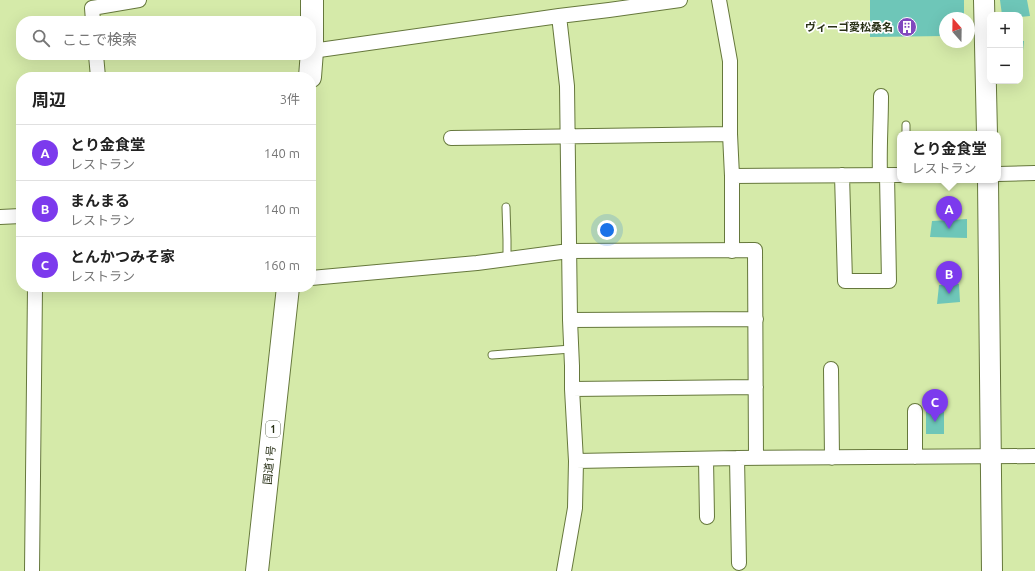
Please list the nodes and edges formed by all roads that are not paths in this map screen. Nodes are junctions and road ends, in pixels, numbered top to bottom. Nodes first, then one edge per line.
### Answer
1 (139, 0) edge
2 (312, 0) edge
3 (680, 0) edge
4 (719, 0) edge
5 (984, 0) edge
6 (609, 5) edge
7 (93, 16) edge
8 (312, 16) edge
9 (559, 16) junction
10 (316, 50) edge
11 (96, 60) edge
12 (311, 60) edge
13 (98, 72) edge
14 (310, 72) edge
15 (881, 96) dead end
16 (906, 125) dead end
17 (906, 131) edge
18 (987, 131) edge
19 (730, 134) junction
20 (567, 136) junction
21 (451, 138) dead end
22 (1035, 173) edge
23 (1001, 174) edge
24 (842, 175) junction
25 (889, 175) edge
26 (732, 176) junction
27 (988, 183) edge
28 (506, 207) dead end
29 (0, 216) edge
30 (16, 216) edge
31 (569, 251) junction
32 (732, 251) junction
33 (507, 260) junction
34 (316, 278) edge
35 (35, 292) edge
36 (287, 292) edge
37 (756, 319) junction
38 (570, 320) junction
39 (571, 349) junction
40 (492, 355) dead end
41 (831, 369) dead end
42 (756, 387) junction
43 (572, 389) junction
44 (915, 411) dead end
45 (1035, 456) edge
46 (914, 457) junction
47 (991, 457) junction
48 (737, 458) junction
49 (756, 458) junction
50 (832, 458) junction
51 (706, 459) junction
52 (576, 461) junction
53 (707, 517) dead end
54 (739, 563) dead end
55 (32, 571) edge
56 (257, 571) edge
57 (564, 571) edge
58 (992, 571) edge

1 - 7 street
2 - 8 highway
3 - 6 street
4 - 19 street
5 - 18 street
6 - 9 street
9 - 10 street
9 - 20 street
11 - 13 street
12 - 14 highway
15 - 25 street
16 - 17 lane
19 - 20 street
19 - 26 street
20 - 21 street
20 - 31 street
22 - 23 street
24 - 25 street
24 - 25 street
24 - 26 street
26 - 32 street
27 - 47 street
28 - 33 lane
29 - 30 street
31 - 32 street
31 - 33 street
31 - 38 street
32 - 37 street
33 - 34 street
35 - 55 street
36 - 56 highway, 国道1号 / 1
37 - 38 street
37 - 42 street
38 - 39 street
39 - 40 lane
39 - 43 street
41 - 50 street
42 - 43 street
42 - 49 street
43 - 52 street
44 - 46 street
45 - 47 street
46 - 47 street
46 - 50 street
47 - 58 street
48 - 49 street
48 - 51 street
48 - 54 street
49 - 50 street
51 - 52 street
51 - 53 street
52 - 57 street

